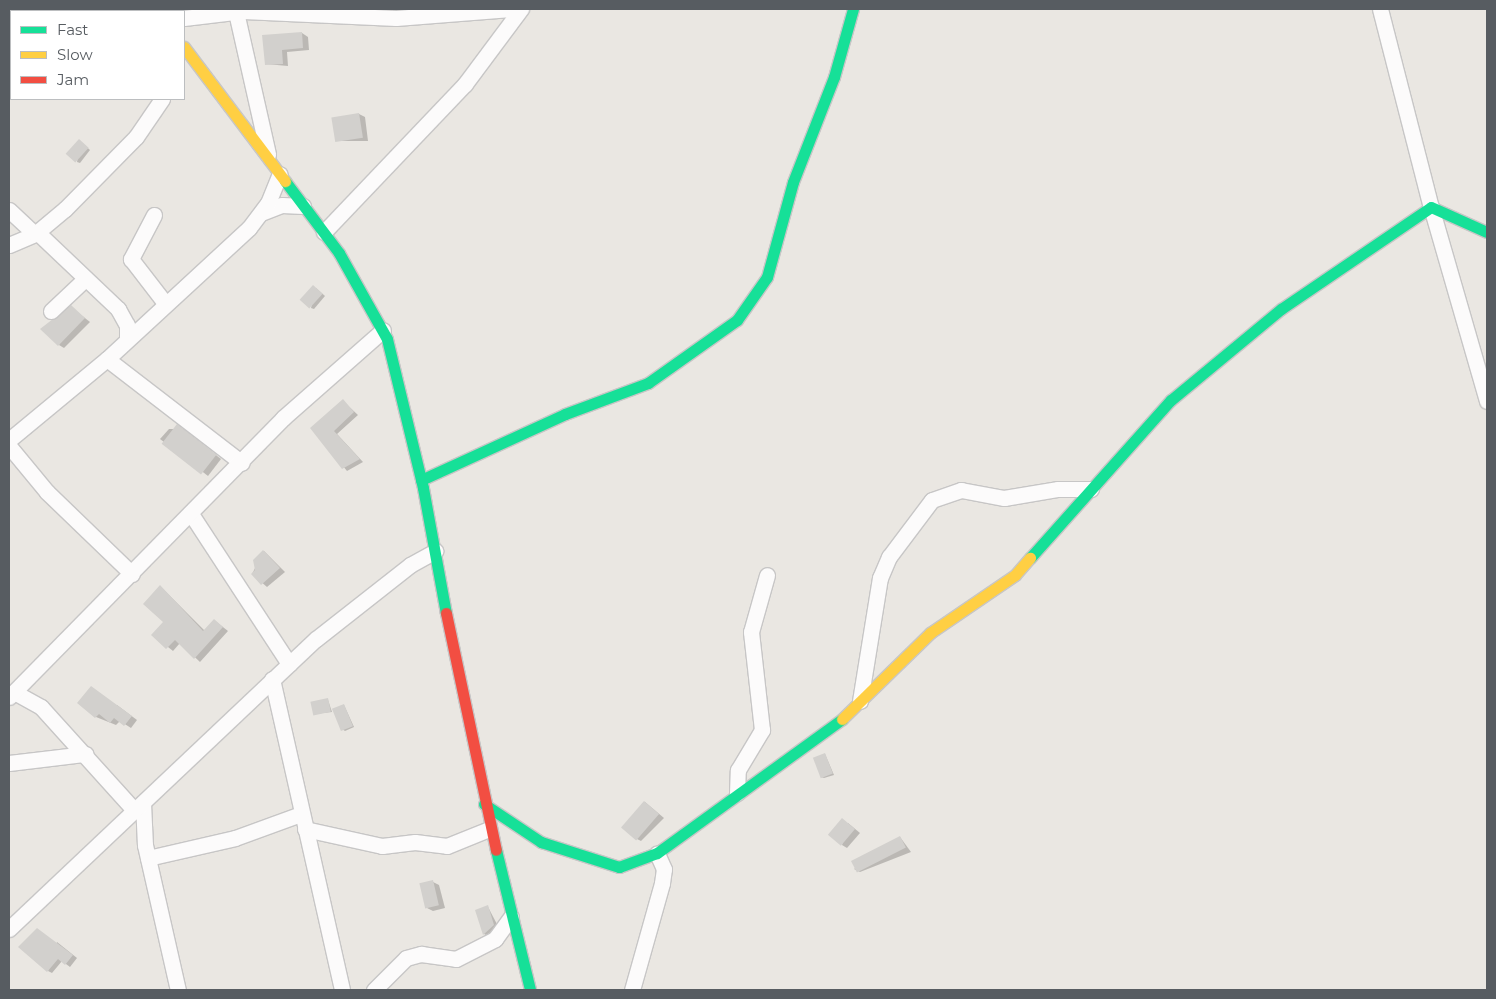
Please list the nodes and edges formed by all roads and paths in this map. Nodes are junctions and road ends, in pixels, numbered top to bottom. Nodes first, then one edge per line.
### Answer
1 (511, 9) edge
2 (521, 9) edge
3 (853, 9) edge
4 (1380, 9) edge
5 (488, 10) edge
6 (233, 11) edge
7 (185, 18) edge
8 (186, 54) edge
9 (161, 100) edge
10 (269, 158) junction
11 (280, 174) junction
12 (303, 206) junction
13 (1431, 207) junction
14 (9, 210) edge
15 (261, 213) junction
16 (154, 215) dead end
17 (324, 232) junction
18 (1487, 232) edge
19 (36, 233) junction
20 (9, 245) edge
21 (86, 279) junction
22 (165, 303) junction
23 (51, 311) dead end
24 (383, 330) junction
25 (127, 338) junction
26 (107, 359) junction
27 (1487, 401) edge
28 (9, 440) edge
29 (9, 446) edge
30 (242, 463) junction
31 (421, 480) junction
32 (1091, 489) junction
33 (191, 514) junction
34 (435, 551) junction
35 (132, 574) junction
36 (767, 575) dead end
37 (289, 664) junction
38 (272, 679) junction
39 (11, 694) edge
40 (859, 705) junction
41 (85, 754) junction
42 (9, 763) edge
43 (737, 793) junction
44 (484, 804) junction
45 (139, 807) junction
46 (301, 814) junction
47 (305, 829) junction
48 (489, 829) junction
49 (656, 854) junction
50 (148, 858) junction
51 (511, 917) junction
52 (9, 929) edge
53 (178, 990) edge
54 (342, 990) edge
55 (374, 990) edge
56 (530, 990) edge
57 (632, 990) edge

1 - 5 street
2 - 17 street
3 - 31 street
4 - 13 street
5 - 6 street
6 - 7 street
6 - 10 street
8 - 10 street
9 - 19 street
10 - 11 street
11 - 12 street
11 - 15 street
12 - 15 street
12 - 17 street
13 - 18 street
13 - 27 street
13 - 32 street
14 - 19 street
15 - 22 street
16 - 22 street
17 - 24 street
19 - 20 street
19 - 21 street
21 - 23 street
21 - 25 street
22 - 25 street
24 - 30 street
24 - 31 street
25 - 26 street
26 - 28 street
26 - 30 street
29 - 35 street
30 - 33 street
31 - 34 street
32 - 40 street
32 - 40 street
33 - 35 street
33 - 37 street
34 - 37 street
34 - 44 street
35 - 39 street
36 - 43 street
37 - 38 street
38 - 45 street
38 - 46 street
39 - 41 street
40 - 43 street
41 - 42 street
41 - 45 street
43 - 49 street
44 - 48 street
44 - 49 street
45 - 50 street
45 - 52 street
46 - 47 street
46 - 50 street
47 - 48 street
47 - 54 street
48 - 51 street
49 - 57 street
50 - 53 street
51 - 55 street
51 - 56 street

